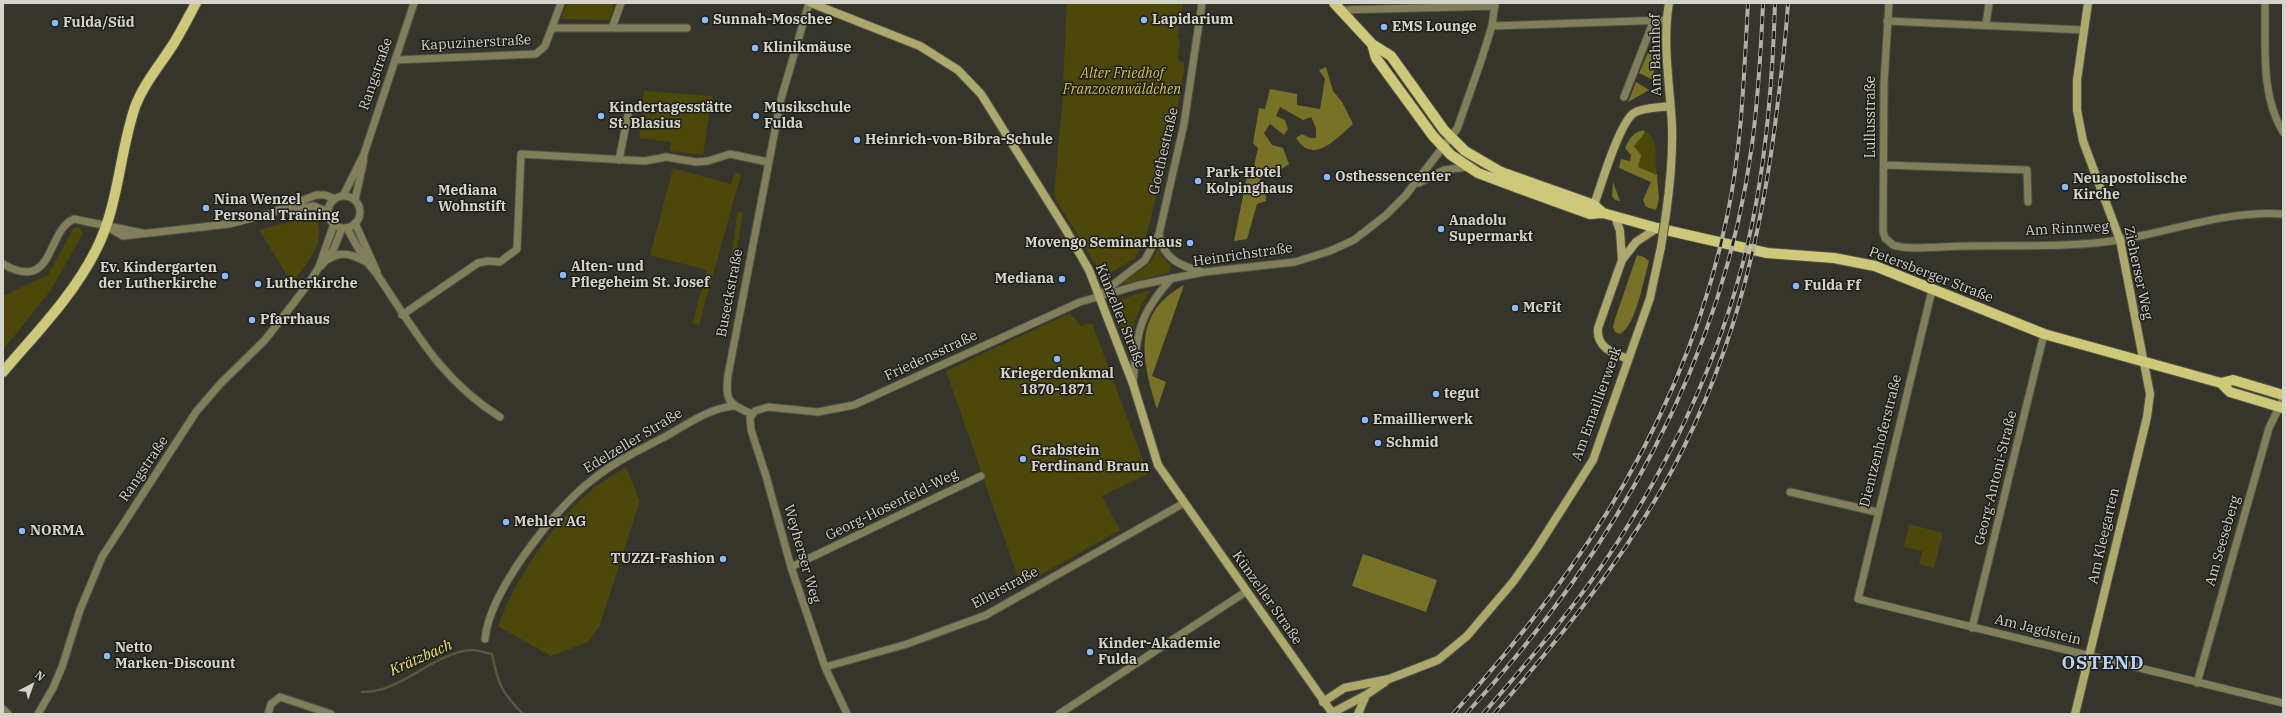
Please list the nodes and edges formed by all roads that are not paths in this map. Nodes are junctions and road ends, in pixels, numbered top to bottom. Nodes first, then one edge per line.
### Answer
1 (196, 3) edge
2 (414, 3) edge
3 (561, 3) edge
4 (621, 3) edge
5 (810, 3) edge
6 (1202, 3) edge
7 (1669, 3) edge
8 (1889, 3) edge
9 (1988, 3) edge
10 (2088, 3) edge
11 (2265, 3) edge
12 (1495, 4) edge
13 (1337, 6) edge
14 (1654, 20) junction
15 (1666, 20) junction
16 (1887, 21) junction
17 (1986, 25) junction
18 (1492, 26) junction
19 (552, 28) junction
20 (612, 28) junction
21 (686, 28) dead end
22 (2084, 30) junction
23 (1372, 44) junction
24 (395, 60) junction
25 (1624, 97) dead end
26 (1670, 106) junction
27 (628, 109) dead end
28 (2283, 132) edge
29 (1451, 138) junction
30 (1444, 148) junction
31 (364, 154) junction
32 (619, 160) junction
33 (768, 162) junction
34 (1884, 164) junction
35 (1467, 167) junction
36 (1413, 187) junction
37 (343, 196) junction
38 (335, 198) junction
39 (355, 200) junction
40 (2028, 202) dead end
41 (1594, 205) junction
42 (284, 209) junction
43 (328, 212) junction
44 (1603, 213) junction
45 (2283, 214) edge
46 (1615, 216) junction
47 (356, 223) junction
48 (334, 224) junction
49 (106, 226) junction
50 (344, 228) junction
51 (1656, 228) junction
52 (1883, 231) joint
53 (1159, 234) junction
54 (2120, 240) junction
55 (327, 260) junction
56 (1622, 260) junction
57 (367, 263) junction
58 (3, 264) edge
59 (320, 267) junction
60 (1204, 272) junction
61 (377, 274) junction
62 (1172, 278) junction
63 (1932, 290) junction
64 (1100, 296) junction
65 (402, 315) junction
66 (2044, 334) junction
67 (1628, 359) junction
68 (2145, 363) junction
69 (3, 372) edge
70 (2220, 383) junction
71 (1133, 384) junction
72 (2283, 395) edge
73 (2282, 405) edge
74 (734, 406) junction
75 (752, 414) junction
76 (500, 417) dead end
77 (982, 476) dead end
78 (1790, 492) dead end
79 (1184, 503) junction
80 (1877, 512) junction
81 (791, 567) junction
82 (1247, 591) junction
83 (1858, 599) joint
84 (1972, 628) junction
85 (485, 639) dead end
86 (2088, 656) junction
87 (825, 667) junction
88 (1389, 679) junction
89 (2197, 683) junction
90 (1366, 695) junction
91 (1323, 702) junction
92 (2283, 703) edge
93 (3, 709) edge
94 (1332, 713) edge
95 (8, 714) edge
96 (38, 714) edge
97 (268, 714) edge
98 (331, 714) edge
99 (847, 714) edge
100 (1059, 714) edge
101 (1358, 714) edge
102 (2075, 714) edge

1 - 49 main road
2 - 24 street, Rangstraße
3 - 19 street, Kapuzinerstraße
4 - 20 street
5 - 33 street, Buseckstraße
5 - 64 main road, Künzeller Straße
6 - 53 street, Goethestraße
7 - 15 main road, Am Bahnhof
8 - 16 street, Lullusstraße
9 - 17 street
10 - 22 main road, Zieherser Weg
11 - 28 street
12 - 13 street
12 - 18 street, Heinrichstraße
13 - 23 main road, Petersberger Straße
14 - 15 street
14 - 18 street
14 - 25 street, Am Bahnhof
15 - 26 main road, Am Bahnhof
16 - 17 street
16 - 34 street, Lullusstraße
17 - 22 street
18 - 29 street, Heinrichstraße
19 - 20 street
19 - 24 street, Kapuzinerstraße
20 - 21 street
22 - 54 main road, Zieherser Weg
23 - 29 main road, Petersberger Straße
23 - 30 main road, Petersberger Straße
24 - 31 street, Rangstraße
26 - 41 main road
26 - 67 main road, Am Emaillierwerk, bridge
27 - 32 street
29 - 30 street, Heinrichstraße
29 - 41 main road, Petersberger Straße
30 - 35 main road, Petersberger Straße
30 - 36 street, Heinrichstraße
31 - 37 street, Rangstraße
31 - 39 street, Rangstraße
32 - 33 street
32 - 65 street
33 - 74 street, Buseckstraße
34 - 40 street
34 - 52 street, Lullusstraße
35 - 36 street, Heinrichstraße
35 - 44 main road, Petersberger Straße
36 - 60 street, Heinrichstraße
37 - 38 street
37 - 39 street
38 - 42 street
38 - 43 street
39 - 47 street
41 - 44 main road, Petersberger Straße
42 - 43 street
42 - 49 street
43 - 48 street
44 - 46 main road, Petersberger Straße
45 - 54 street, Am Rinnweg
46 - 51 main road, Petersberger Straße
46 - 56 main road
47 - 50 street
47 - 61 street
48 - 50 street
48 - 59 street, Rangstraße
49 - 58 street
49 - 69 main road
50 - 55 street, Rangstraße
50 - 57 street
51 - 56 main road
51 - 63 main road, Petersberger Straße
52 - 54 street, Am Rinnweg
53 - 60 street
53 - 64 street, Goethestraße
54 - 68 main road, Zieherser Weg
55 - 57 street
55 - 59 street, Rangstraße
56 - 67 main road
57 - 61 street
59 - 96 street, Rangstraße
60 - 62 street, Heinrichstraße
61 - 65 street
62 - 64 street, Heinrichstraße
62 - 71 street
63 - 66 main road, Petersberger Straße
63 - 80 street, Dientzenhoferstraße
64 - 71 main road, Künzeller Straße
64 - 75 street, Friedensstraße
65 - 76 street
66 - 68 main road, Petersberger Straße
66 - 84 street, Georg-Antoni-Straße
67 - 88 main road, Am Emaillierwerk
68 - 70 main road, Petersberger Straße
68 - 86 main road, Am Kleegarten
70 - 72 main road, Petersberger Straße
70 - 73 main road, Petersberger Straße
71 - 79 main road, Künzeller Straße
73 - 89 street, Am Seeseberg
74 - 75 street
74 - 85 street, Edelzeller Straße
75 - 81 street, Weyherser Weg
77 - 81 street, Georg-Hosenfeld-Weg
78 - 80 street
79 - 82 main road, Künzeller Straße
79 - 87 street, Ellerstraße
80 - 83 street, Dientzenhoferstraße
81 - 87 street, Weyherser Weg
82 - 91 main road, Künzeller Straße
82 - 100 street
83 - 84 street, Am Jagdstein
84 - 86 street, Am Jagdstein
86 - 89 street, Am Jagdstein
86 - 102 main road, Am Kleegarten
87 - 99 street, Weyherser Weg
88 - 90 main road, Am Emaillierwerk
88 - 91 main road, Am Emaillierwerk
89 - 92 street, Am Jagdstein
90 - 94 main road, Am Emaillierwerk
90 - 101 main road
91 - 94 main road, Künzeller Straße
93 - 95 street
97 - 98 street

